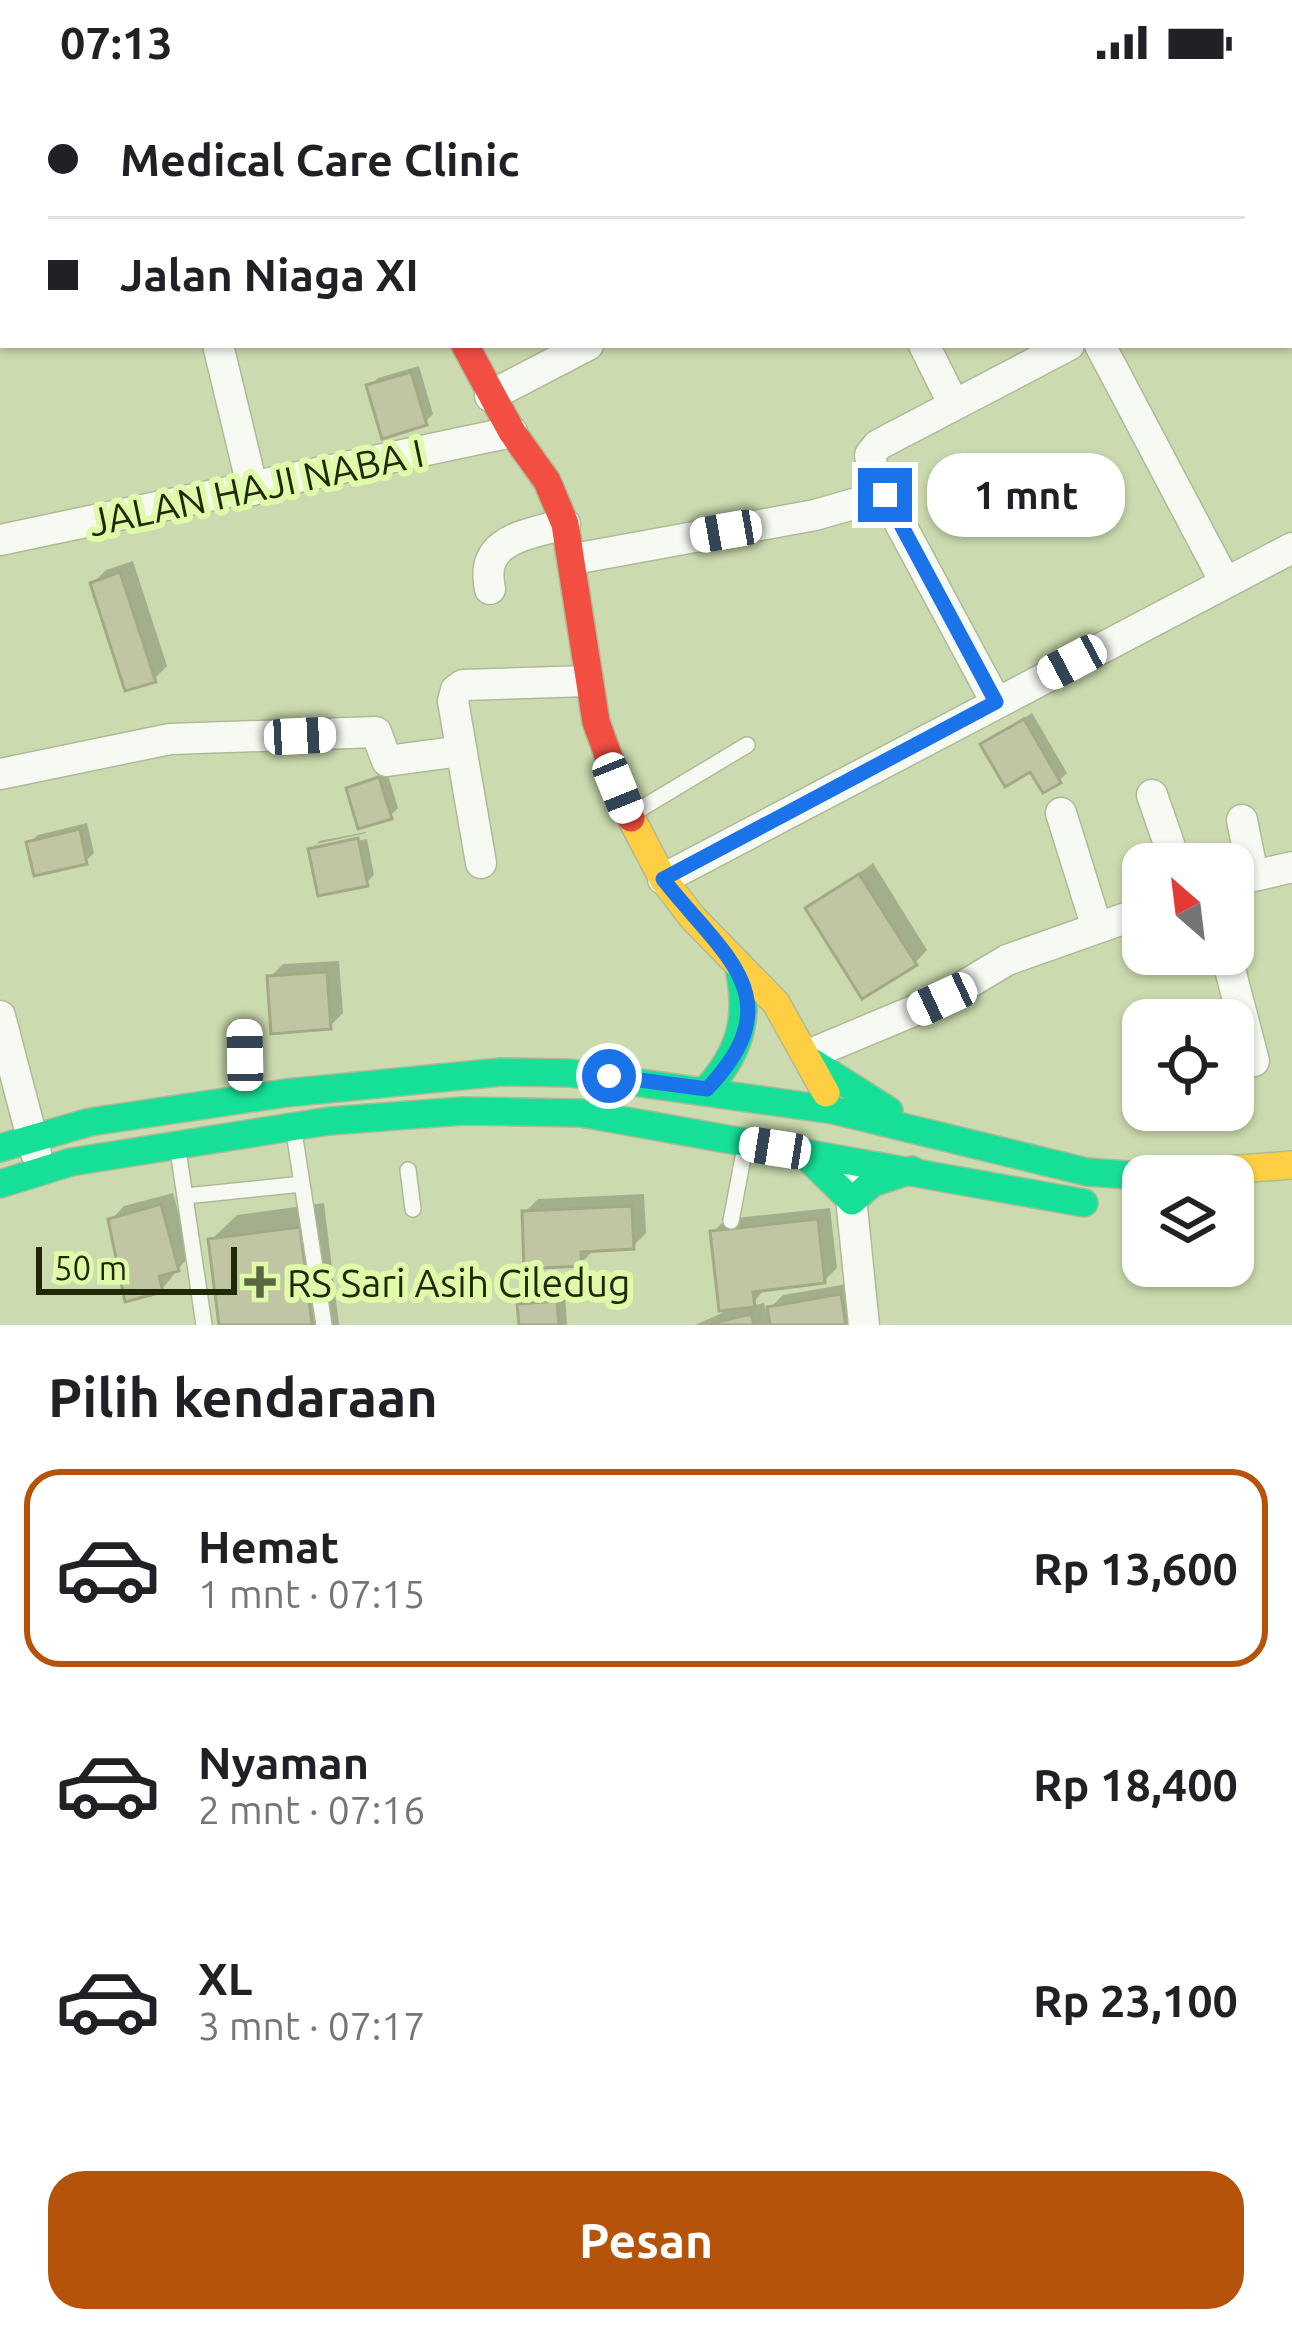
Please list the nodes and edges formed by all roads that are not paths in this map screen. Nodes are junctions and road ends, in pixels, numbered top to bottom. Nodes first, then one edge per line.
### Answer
1 (219, 348) edge
2 (466, 348) edge
3 (582, 348) edge
4 (926, 348) edge
5 (1063, 348) edge
6 (1102, 348) edge
7 (490, 396) junction
8 (954, 405) junction
9 (512, 432) junction
10 (253, 490) junction
11 (885, 495) junction
12 (565, 524) junction
13 (0, 540) edge
14 (1292, 548) edge
15 (574, 559) junction
16 (1225, 582) junction
17 (490, 589) dead end
18 (588, 681) junction
19 (996, 702) junction
20 (747, 745) dead end
21 (461, 751) junction
22 (0, 774) edge
23 (1152, 795) dead end
24 (1061, 813) dead end
25 (629, 815) junction
26 (1242, 820) dead end
27 (1169, 843) edge
28 (1242, 843) edge
29 (481, 863) dead end
30 (1292, 867) edge
31 (1254, 876) edge
32 (663, 879) junction
33 (1122, 919) edge
34 (1097, 928) junction
35 (738, 964) junction
36 (0, 1016) edge
37 (244, 1031) dead end
38 (810, 1059) junction
39 (707, 1089) junction
40 (286, 1093) junction
41 (246, 1098) junction
42 (12, 1104) edge
43 (171, 1110) junction
44 (833, 1110) junction
45 (293, 1126) junction
46 (927, 1132) junction
47 (33, 1136) junction
48 (177, 1144) junction
49 (746, 1144) junction
50 (0, 1148) edge
51 (803, 1153) junction
52 (846, 1157) junction
53 (1292, 1165) edge
54 (1254, 1168) edge
55 (408, 1170) dead end
56 (912, 1170) junction
57 (39, 1171) junction
58 (1122, 1174) edge
59 (0, 1184) edge
60 (302, 1184) junction
61 (186, 1196) junction
62 (852, 1201) junction
63 (1120, 1205) dead end
64 (412, 1209) dead end
65 (731, 1221) dead end
66 (203, 1325) edge
67 (324, 1325) edge
68 (864, 1325) edge

1 - 10 street
2 - 7 main road
3 - 7 street
4 - 8 street
5 - 8 street
6 - 16 street
7 - 9 main road
8 - 11 street
9 - 10 street, JALAN HAJI NABA I
9 - 12 main road
10 - 13 street, JALAN HAJI NABA I
11 - 15 street
11 - 19 street
12 - 15 main road
12 - 17 street
14 - 16 street
15 - 18 main road
16 - 19 street
18 - 21 street
18 - 25 main road
19 - 32 street
20 - 25 lane
21 - 22 street
21 - 29 street
23 - 27 street
24 - 34 street
25 - 32 main road
26 - 28 street
30 - 31 street
32 - 35 main road
33 - 34 street
34 - 38 street
35 - 38 main road
35 - 39 main road
36 - 42 street
37 - 41 lane
38 - 44 main road
38 - 46 main road
39 - 40 main road
39 - 44 main road
40 - 41 main road
40 - 45 lane
41 - 43 main road
42 - 47 street
43 - 47 main road
43 - 48 lane
44 - 46 main road
44 - 52 main road
45 - 48 main road
45 - 49 main road
45 - 60 lane
46 - 58 main road
47 - 50 main road
47 - 57 street
48 - 57 main road
48 - 61 lane
49 - 51 main road
49 - 65 lane
51 - 52 main road
51 - 62 main road
52 - 56 main road
52 - 62 street
53 - 54 main road
55 - 64 lane
56 - 62 main road
56 - 63 main road
57 - 59 main road
60 - 61 lane
60 - 67 lane
61 - 66 lane
62 - 68 street

